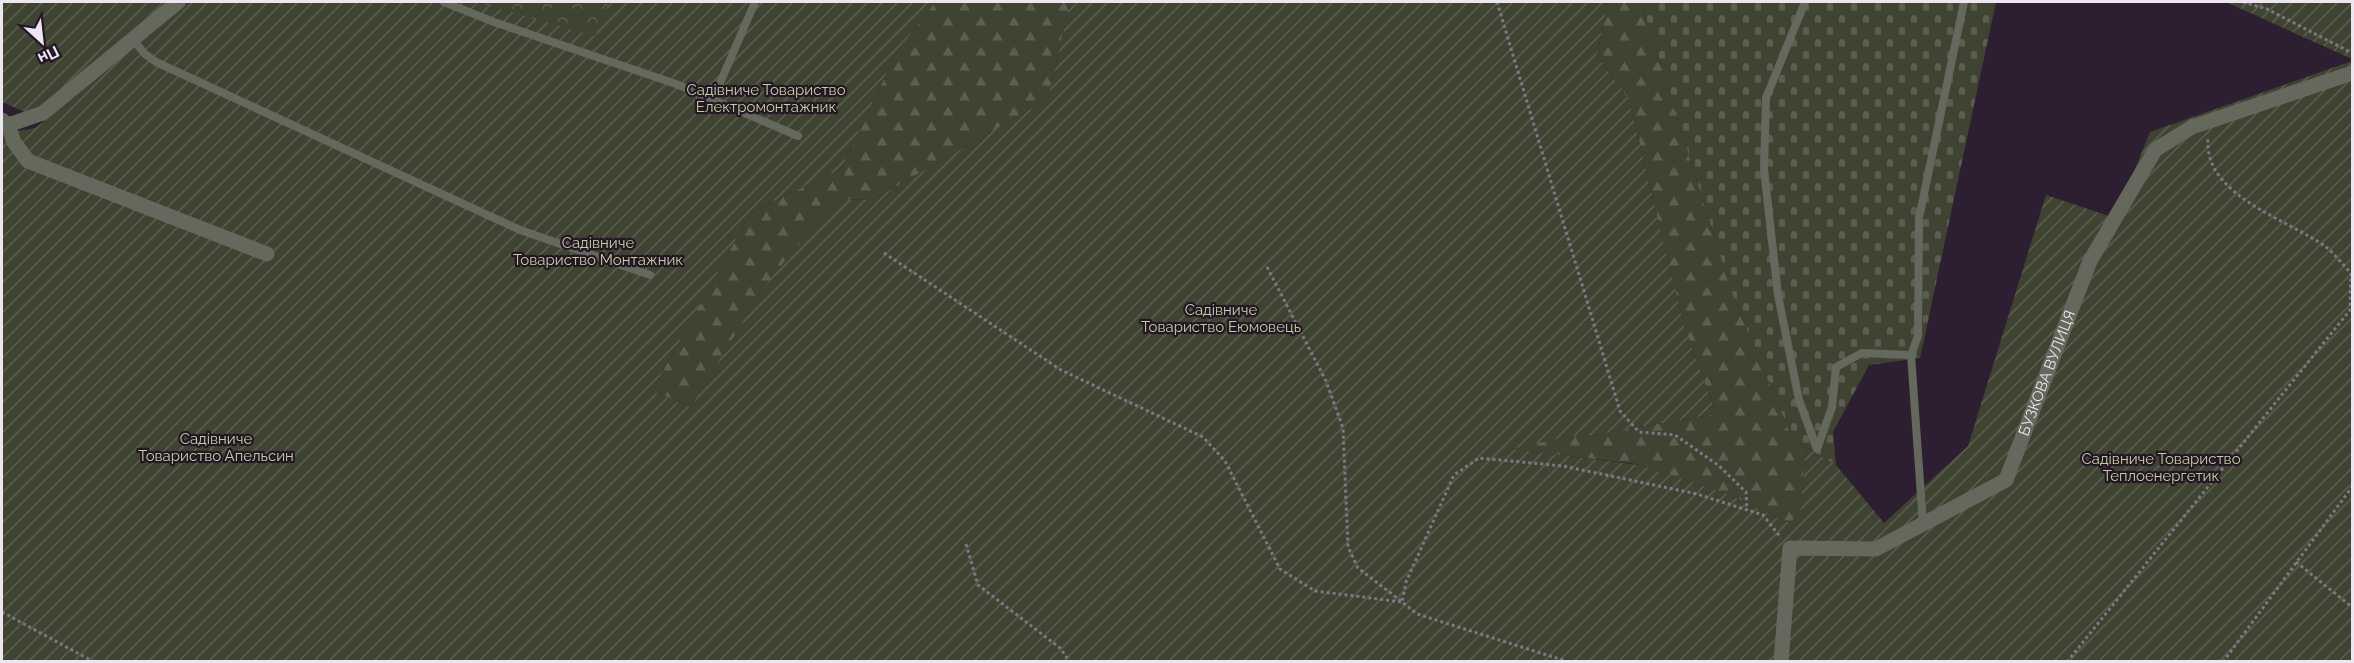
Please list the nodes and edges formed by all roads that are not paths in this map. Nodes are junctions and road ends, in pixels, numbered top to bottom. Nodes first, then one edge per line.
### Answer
1 (178, 2) edge
2 (444, 2) edge
3 (755, 2) edge
4 (1805, 2) edge
5 (1964, 2) edge
6 (134, 41) junction
7 (2352, 73) edge
8 (708, 98) junction
9 (5, 123) edge
10 (798, 136) dead end
11 (267, 254) dead end
12 (650, 275) dead end
13 (1911, 355) junction
14 (1923, 524) junction
15 (1781, 662) edge

1 - 6 street
2 - 8 lane
3 - 8 lane
4 - 13 lane
5 - 13 lane
6 - 9 street
6 - 12 lane
7 - 14 street, БУЗКОВА ВУЛИЦЯ
8 - 10 lane
9 - 11 street
13 - 14 lane
14 - 15 street, БУЗКОВА ВУЛИЦЯ

